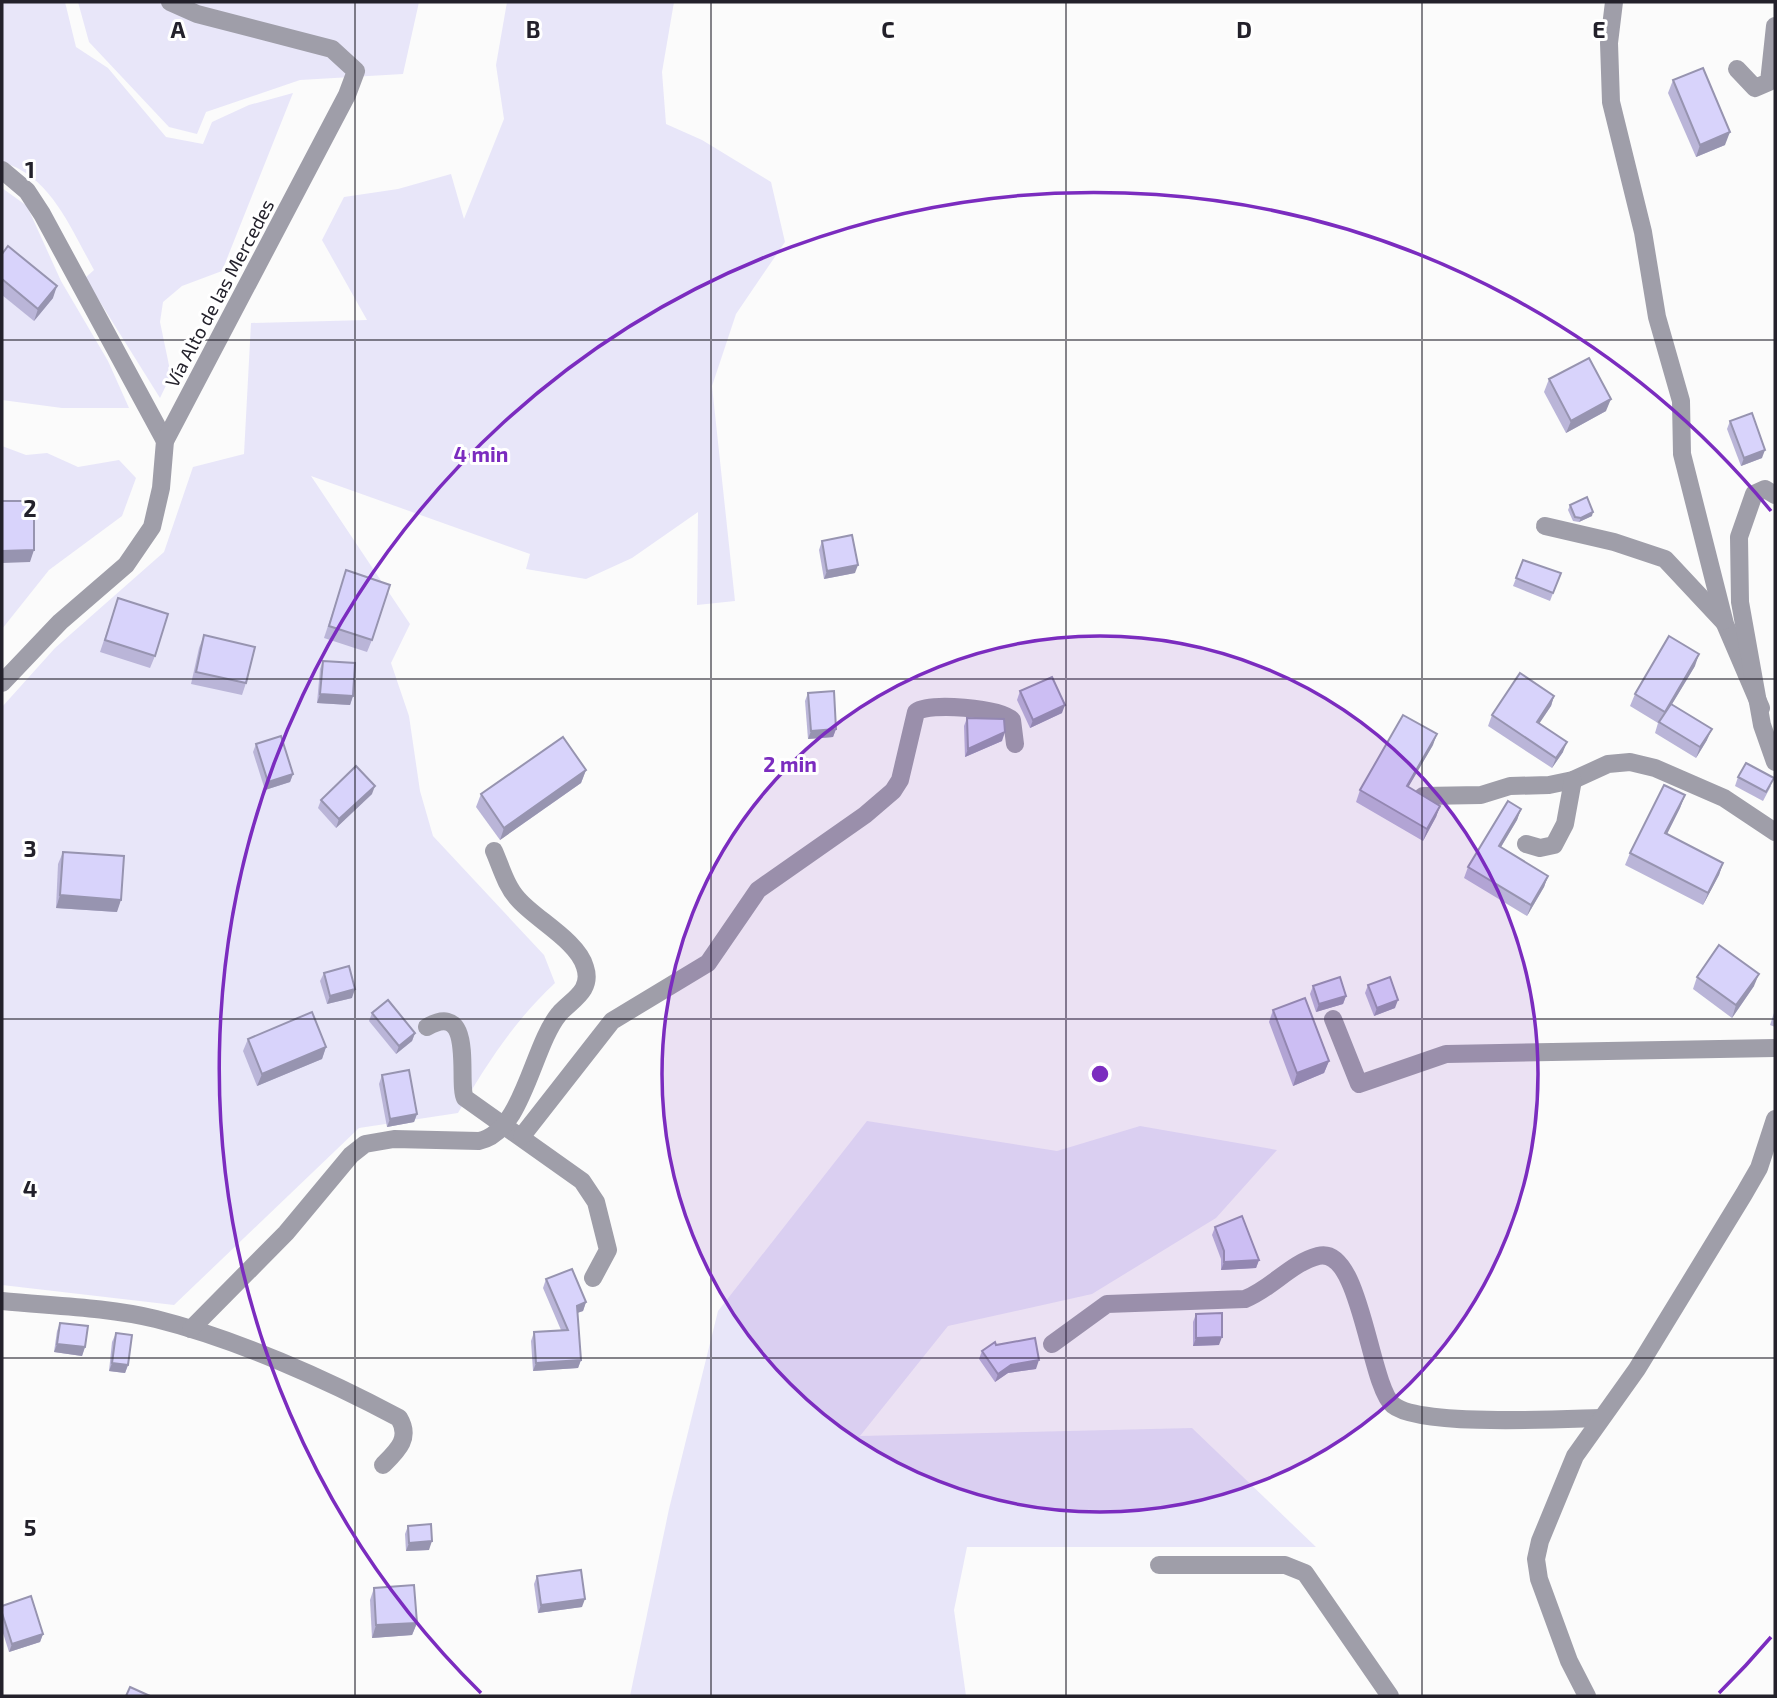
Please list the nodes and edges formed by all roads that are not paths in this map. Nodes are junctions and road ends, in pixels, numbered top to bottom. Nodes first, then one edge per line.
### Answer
1 (170, 2) edge
2 (1614, 2) edge
3 (1775, 26) edge
4 (1737, 69) dead end
5 (2, 170) edge
6 (164, 441) junction
7 (1775, 495) edge
8 (1545, 526) dead end
9 (1725, 624) junction
10 (2, 683) edge
11 (1761, 708) junction
12 (1015, 744) dead end
13 (1775, 762) edge
14 (1573, 780) junction
15 (1423, 796) edge
16 (1775, 832) edge
17 (1526, 844) dead end
18 (494, 851) dead end
19 (1333, 1019) dead end
20 (427, 1027) dead end
21 (1775, 1048) edge
22 (1775, 1119) edge
23 (506, 1125) junction
24 (522, 1136) junction
25 (1767, 1171) edge
26 (593, 1278) dead end
27 (2, 1301) edge
28 (191, 1329) junction
29 (1052, 1344) dead end
30 (1600, 1418) junction
31 (383, 1465) dead end
32 (1159, 1565) dead end
33 (1390, 1696) edge
34 (1587, 1696) edge

1 - 6 street, Vía Alto de las Mercedes
2 - 9 street
3 - 4 street
5 - 6 street
6 - 10 street, Vía Alto de las Mercedes
7 - 11 street
8 - 9 street
9 - 11 street
11 - 13 street
12 - 24 street
14 - 15 street
14 - 16 street
14 - 17 street
18 - 23 street
19 - 21 street
20 - 23 street
22 - 25 street
23 - 24 street
23 - 28 street
24 - 26 street
25 - 30 street
27 - 28 street
28 - 31 street
29 - 30 street
30 - 34 street
32 - 33 street

